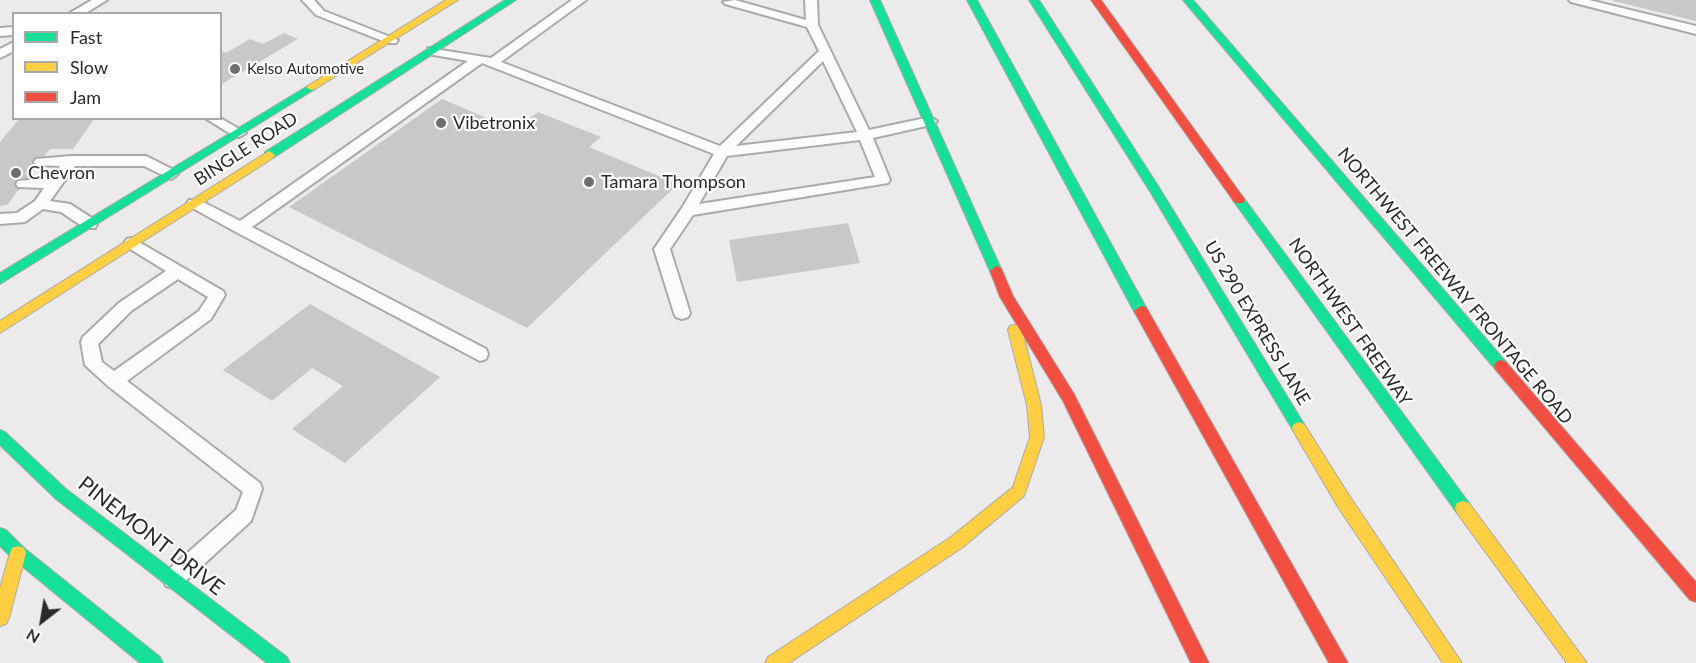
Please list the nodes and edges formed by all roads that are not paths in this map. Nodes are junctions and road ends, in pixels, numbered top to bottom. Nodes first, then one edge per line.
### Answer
1 (101, 0) edge
2 (308, 0) edge
3 (453, 0) edge
4 (511, 0) edge
5 (580, 0) edge
6 (745, 0) edge
7 (811, 0) edge
8 (875, 0) edge
9 (972, 0) edge
10 (1034, 0) edge
11 (1096, 0) edge
12 (1188, 0) edge
13 (1575, 0) edge
14 (725, 1) edge
15 (78, 12) edge
16 (812, 25) junction
17 (1696, 30) edge
18 (392, 40) junction
19 (432, 51) junction
20 (825, 52) junction
21 (485, 61) junction
22 (215, 120) edge
23 (930, 121) junction
24 (239, 133) junction
25 (865, 135) junction
26 (722, 152) junction
27 (71, 161) junction
28 (41, 162) dead end
29 (171, 174) junction
30 (56, 183) junction
31 (23, 184) dead end
32 (194, 203) junction
33 (40, 204) junction
34 (688, 211) junction
35 (0, 219) edge
36 (90, 224) junction
37 (241, 228) junction
38 (132, 243) junction
39 (178, 271) junction
40 (0, 279) edge
41 (1007, 297) junction
42 (682, 313) dead end
43 (0, 328) edge
44 (480, 354) dead end
45 (114, 381) junction
46 (0, 436) edge
47 (0, 535) edge
48 (18, 553) junction
49 (173, 579) junction
50 (1696, 594) edge
51 (0, 618) edge
52 (276, 662) edge
53 (154, 663) edge
54 (774, 663) edge
55 (1200, 663) edge
56 (1339, 663) edge
57 (1453, 663) edge
58 (1578, 663) edge

1 - 15 lane
2 - 18 lane
3 - 18 main road, BINGLE ROAD
4 - 19 main road, BINGLE ROAD
5 - 21 lane
6 - 14 lane
7 - 16 lane
8 - 23 main road
9 - 56 main road
10 - 57 main road, US 290 EXPRESS LANE
11 - 58 main road, NORTHWEST FREEWAY
12 - 50 main road, NORTHWEST FREEWAY FRONTAGE ROAD
13 - 17 lane
14 - 16 lane
16 - 20 lane
18 - 19 main road
18 - 24 main road, BINGLE ROAD
19 - 21 lane
19 - 32 main road, BINGLE ROAD
20 - 25 lane
20 - 26 lane
21 - 26 lane
21 - 37 lane
22 - 24 lane
23 - 25 lane
23 - 41 main road
24 - 29 main road, BINGLE ROAD
25 - 26 lane
25 - 34 lane
26 - 34 lane
27 - 28 lane
27 - 29 lane
27 - 30 lane
29 - 36 main road, BINGLE ROAD
30 - 31 lane
30 - 33 lane
32 - 37 lane
32 - 38 main road, BINGLE ROAD
33 - 35 lane
33 - 36 lane
34 - 42 lane
36 - 40 main road, BINGLE ROAD
37 - 44 lane
38 - 39 lane
38 - 43 main road, BINGLE ROAD
39 - 45 lane
39 - 45 lane
41 - 54 main road
41 - 55 main road
45 - 49 lane
46 - 49 main road, PINEMONT DRIVE
47 - 48 main road
48 - 51 main road
48 - 53 main road
49 - 52 main road, PINEMONT DRIVE

